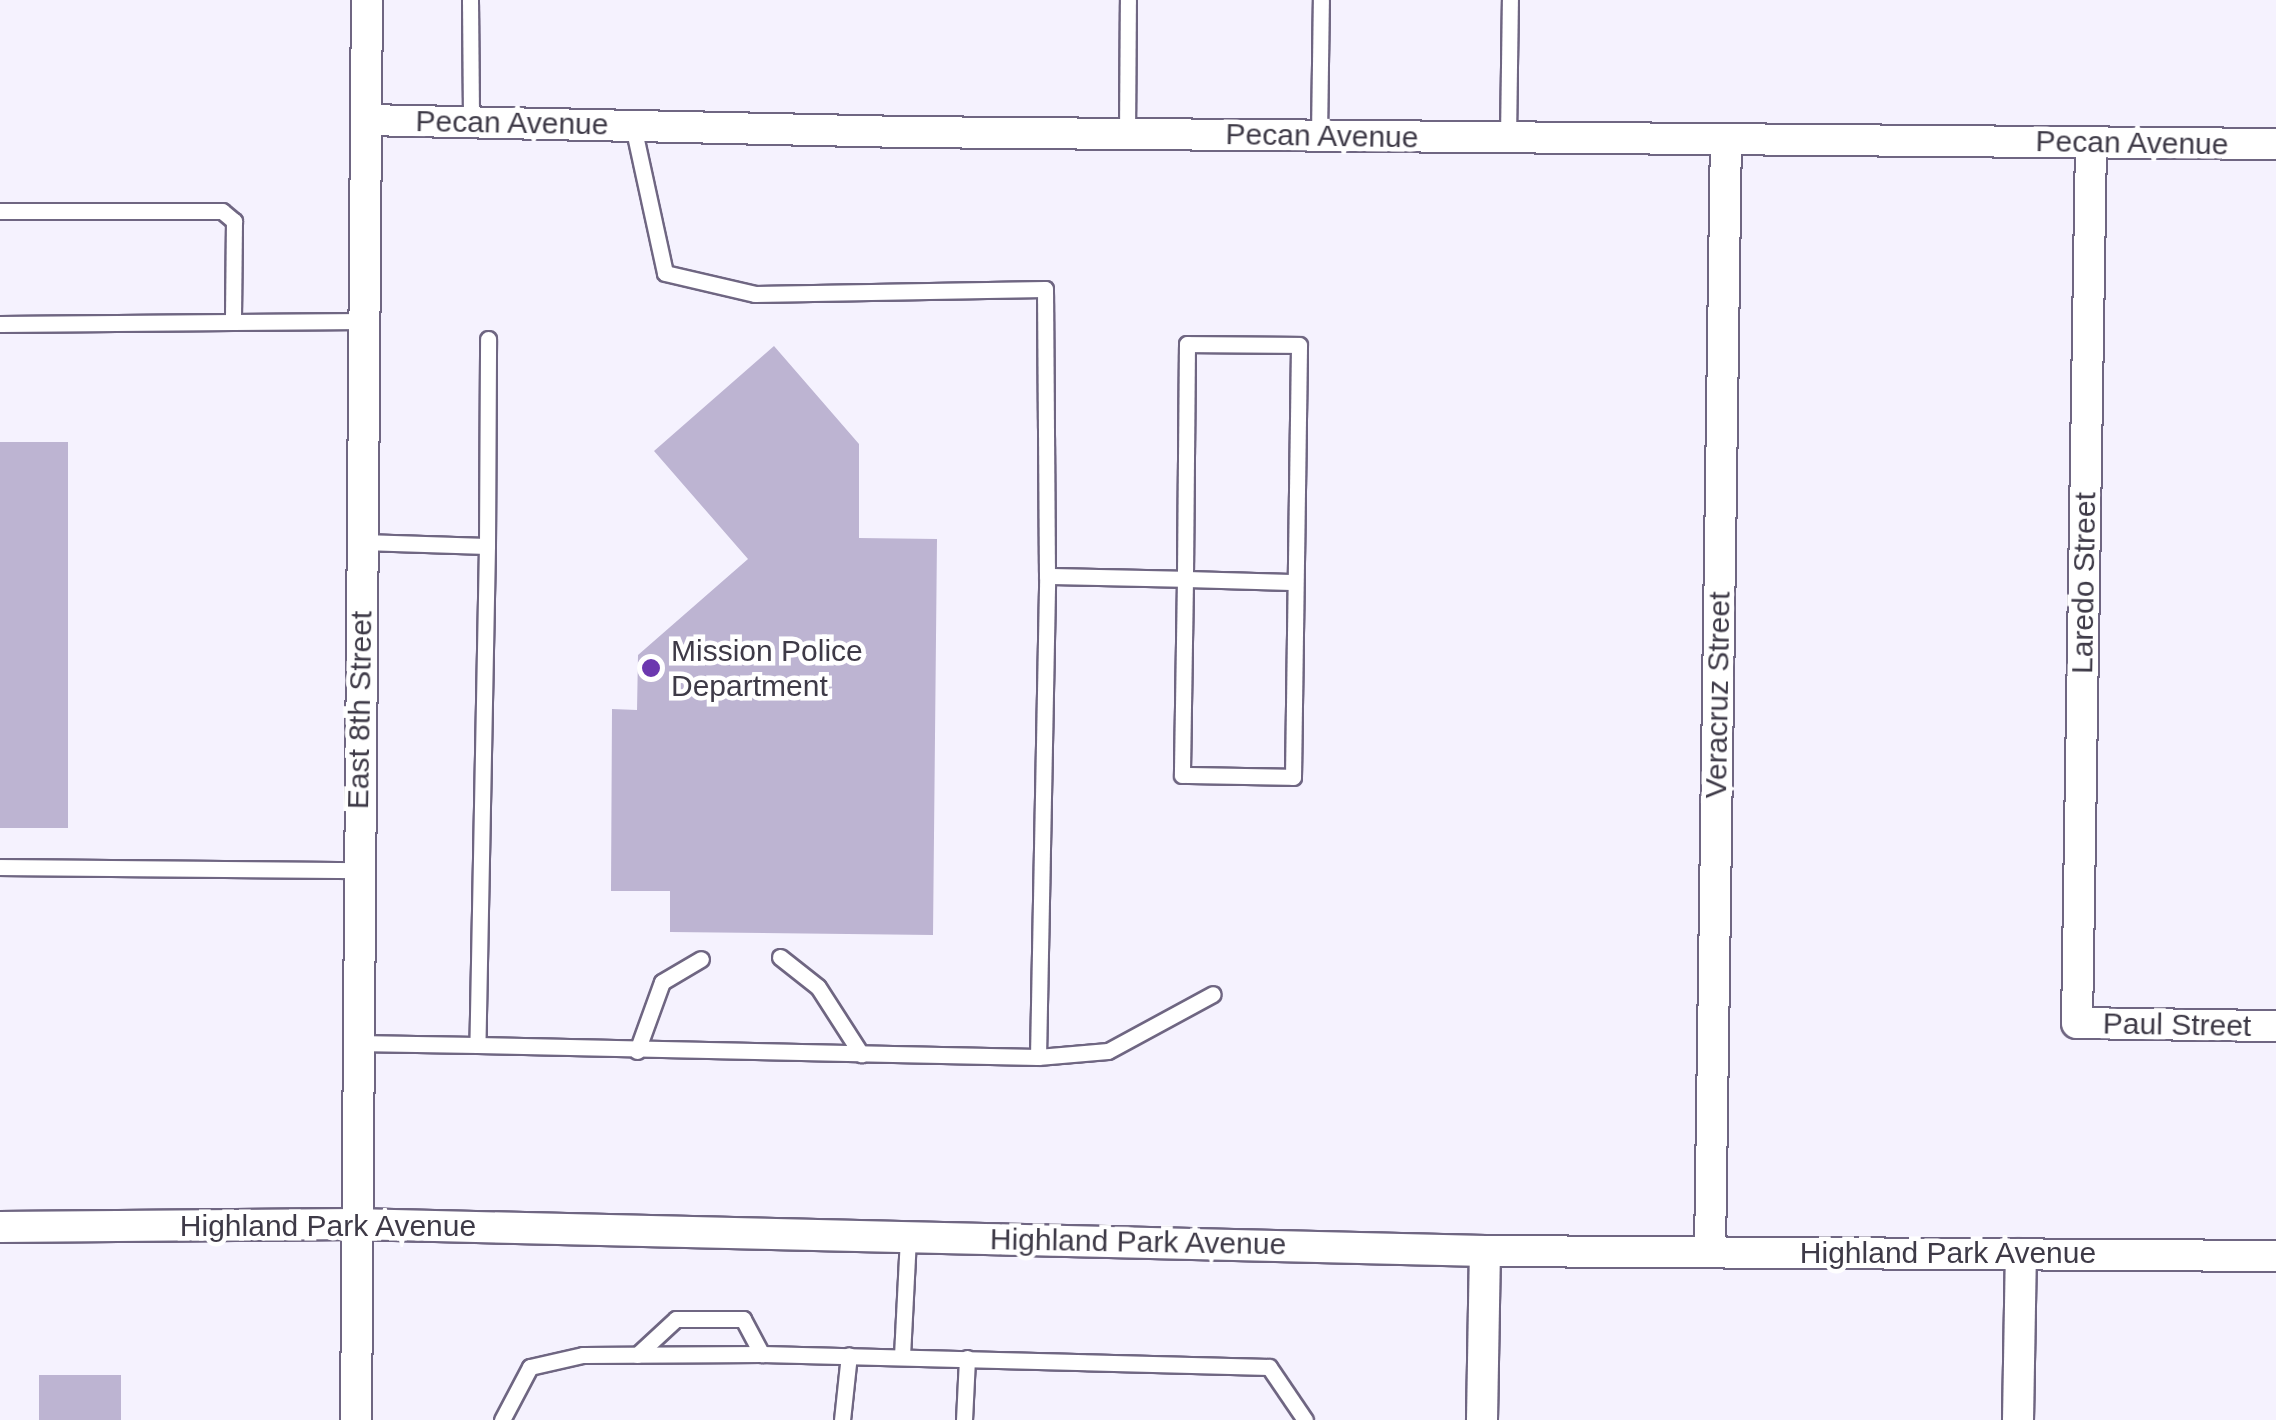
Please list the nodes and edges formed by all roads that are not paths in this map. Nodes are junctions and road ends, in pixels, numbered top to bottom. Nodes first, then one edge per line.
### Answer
1 (367, 0) edge
2 (470, 0) edge
3 (1128, 0) edge
4 (1321, 0) edge
5 (1510, 0) edge
6 (367, 120) junction
7 (471, 122) junction
8 (632, 126) junction
9 (1127, 134) junction
10 (1319, 136) junction
11 (1508, 138) junction
12 (1726, 139) junction
13 (2091, 142) junction
14 (2276, 144) edge
15 (0, 210) edge
16 (365, 321) junction
17 (233, 322) junction
18 (0, 324) edge
19 (488, 339) dead end
20 (362, 542) junction
21 (486, 546) junction
22 (1047, 576) junction
23 (1184, 579) junction
24 (1292, 582) junction
25 (0, 866) edge
26 (358, 870) junction
27 (780, 957) dead end
28 (701, 959) dead end
29 (1213, 994) dead end
30 (2078, 1024) joint
31 (2276, 1026) edge
32 (355, 1042) junction
33 (477, 1045) junction
34 (637, 1051) junction
35 (861, 1054) junction
36 (1038, 1058) junction
37 (353, 1224) junction
38 (0, 1226) edge
39 (908, 1237) junction
40 (1484, 1251) junction
41 (1710, 1251) junction
42 (2020, 1254) junction
43 (2276, 1256) edge
44 (762, 1354) junction
45 (637, 1355) junction
46 (849, 1355) junction
47 (902, 1356) junction
48 (968, 1358) junction
49 (356, 1420) edge
50 (502, 1420) edge
51 (842, 1420) edge
52 (964, 1420) edge
53 (1305, 1420) edge
54 (1482, 1420) edge
55 (2018, 1420) edge

1 - 6 street, East 8th Street
2 - 7 lane
3 - 9 lane
4 - 10 lane
5 - 11 lane
6 - 7 street, Pecan Avenue
6 - 16 street, East 8th Street
7 - 8 street, Pecan Avenue
8 - 9 street, Pecan Avenue
8 - 22 lane
9 - 10 street, Pecan Avenue
10 - 11 street, Pecan Avenue
11 - 12 street, Pecan Avenue
12 - 13 street, Pecan Avenue
12 - 41 street, Veracruz Street
13 - 14 street, Pecan Avenue
13 - 30 street, Laredo Street
15 - 17 lane
16 - 17 lane
16 - 20 street, East 8th Street
17 - 18 lane
19 - 21 lane
20 - 21 lane
20 - 26 street, East 8th Street
21 - 33 lane
22 - 23 lane
22 - 36 lane
23 - 24 lane
23 - 24 lane
23 - 24 lane
25 - 26 lane
26 - 32 street, East 8th Street
27 - 35 lane
28 - 34 lane
29 - 36 lane
30 - 31 street, Paul Street
32 - 33 lane
32 - 37 street, East 8th Street
33 - 34 lane
34 - 35 lane
35 - 36 lane
37 - 38 street, Highland Park Avenue
37 - 39 street, Highland Park Avenue
37 - 49 street, East 8th Street
39 - 40 street, Highland Park Avenue
39 - 47 lane
40 - 41 street, Highland Park Avenue
40 - 54 street
41 - 42 street, Highland Park Avenue
42 - 43 street, Highland Park Avenue
42 - 55 street
44 - 45 lane
44 - 45 lane
44 - 46 lane
45 - 50 lane
46 - 47 lane
46 - 51 lane
47 - 48 lane
48 - 52 lane
48 - 53 lane

